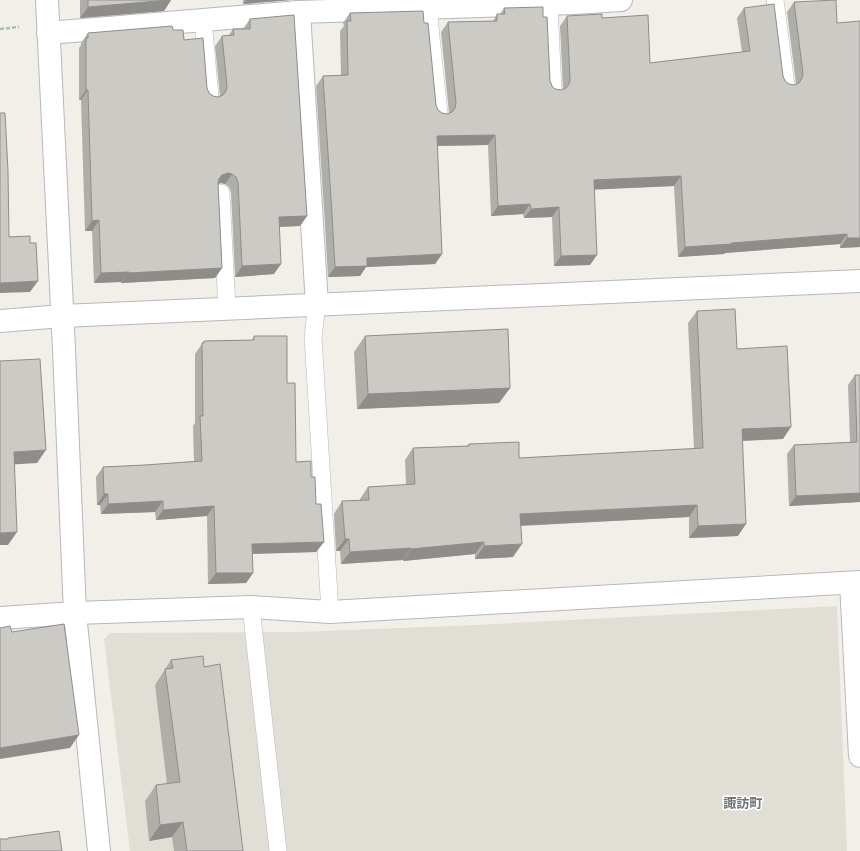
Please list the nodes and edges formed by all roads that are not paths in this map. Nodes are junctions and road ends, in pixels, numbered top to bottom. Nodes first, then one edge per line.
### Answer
1 (47, 0) edge
2 (621, 0) edge
3 (775, 0) edge
4 (574, 2) edge
5 (549, 4) junction
6 (326, 6) edge
7 (428, 8) junction
8 (299, 12) junction
9 (203, 20) junction
10 (48, 33) junction
11 (786, 86) edge
12 (553, 90) edge
13 (210, 97) edge
14 (438, 114) edge
15 (221, 193) edge
16 (860, 281) edge
17 (317, 305) junction
18 (227, 309) junction
19 (62, 316) junction
20 (0, 321) edge
21 (856, 582) edge
22 (252, 607) junction
23 (76, 612) junction
24 (330, 612) junction
25 (0, 618) edge
26 (860, 756) edge
27 (99, 851) edge
28 (278, 851) edge

1 - 10 street
2 - 4 street
3 - 11 lane
4 - 5 street
5 - 7 street
5 - 12 lane
6 - 7 street
6 - 8 street
7 - 14 lane
8 - 9 street
8 - 17 street
9 - 10 street
9 - 13 lane
10 - 19 street
15 - 18 lane
16 - 17 street
17 - 18 street
17 - 24 lane
18 - 19 street
19 - 20 street
19 - 23 street
21 - 24 street
21 - 26 street
22 - 23 street
22 - 24 street
22 - 28 lane
23 - 25 street
23 - 27 street

